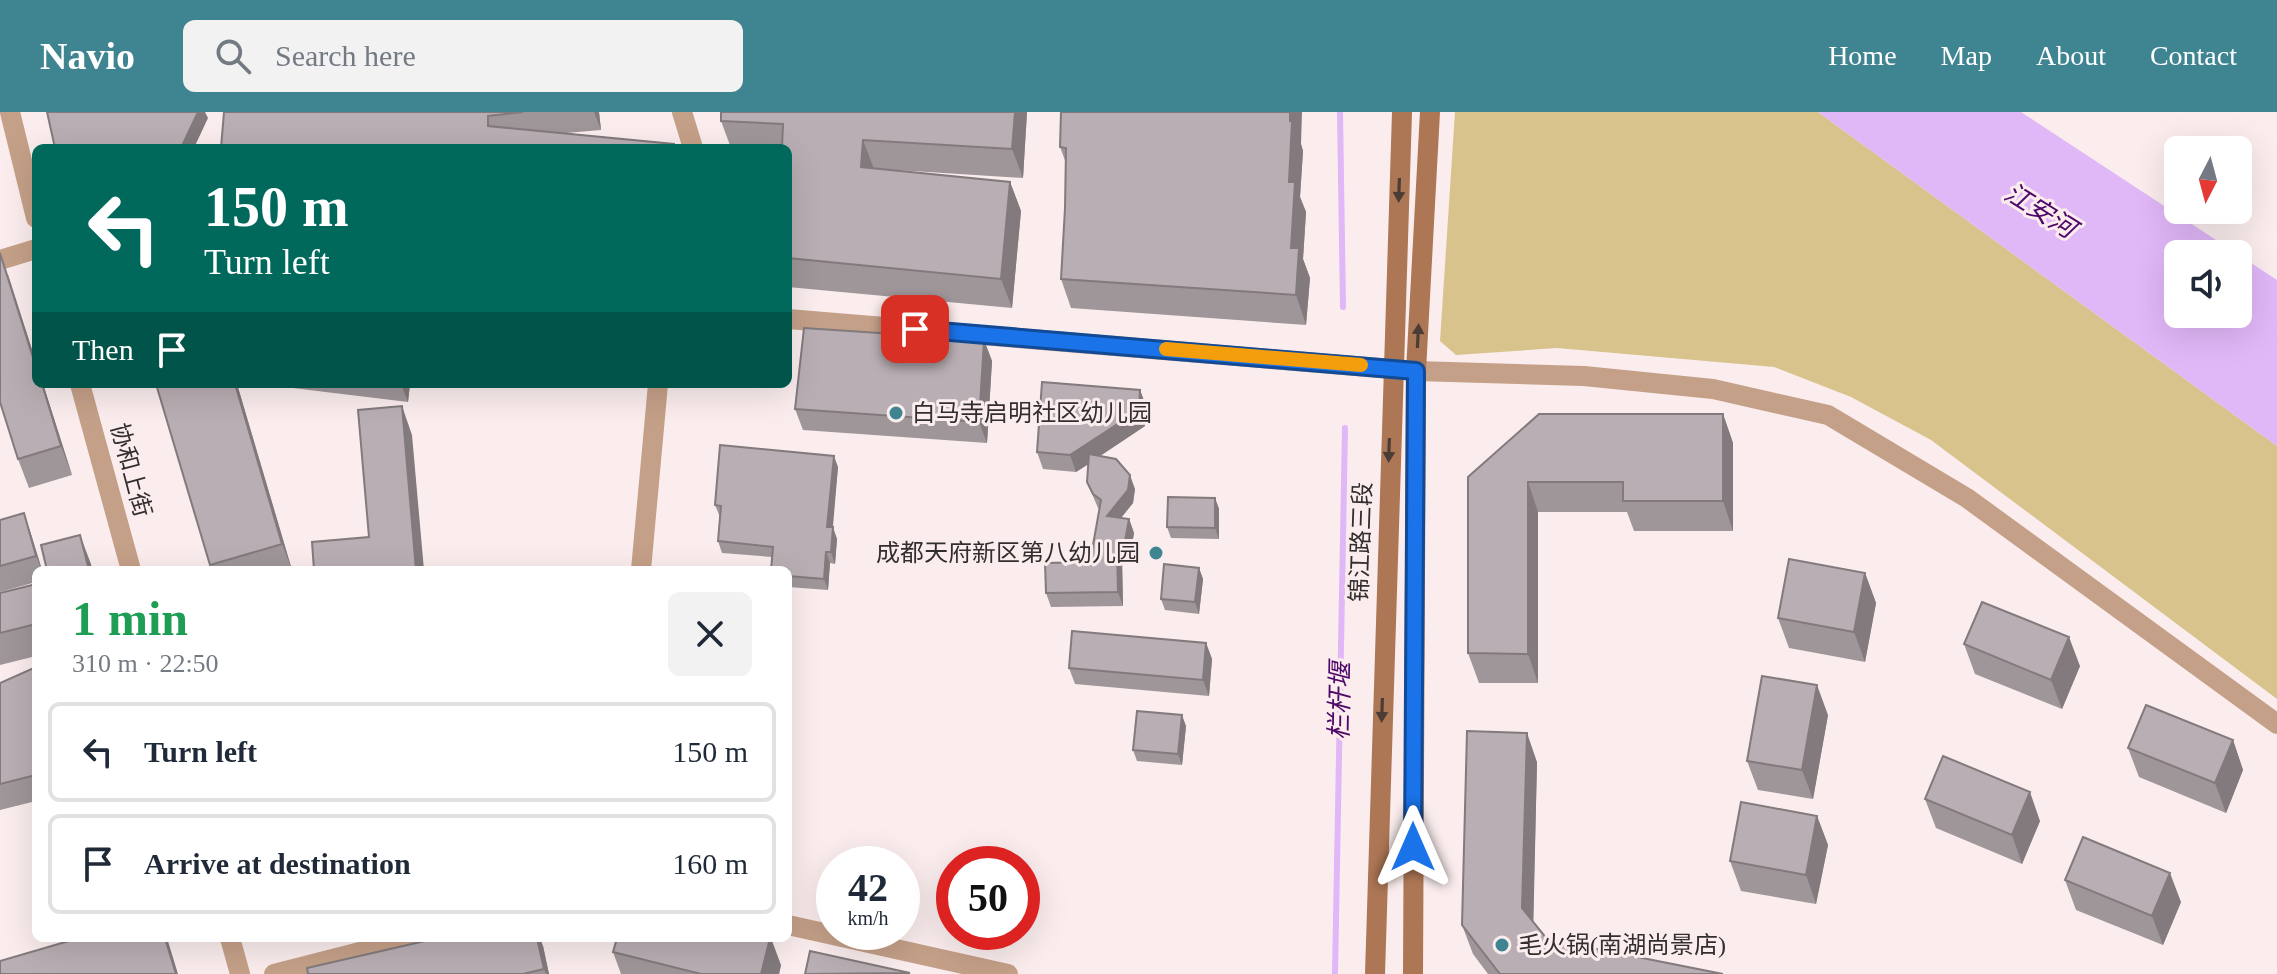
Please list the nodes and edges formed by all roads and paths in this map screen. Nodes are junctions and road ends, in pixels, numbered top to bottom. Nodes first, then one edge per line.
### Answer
1 (10, 112) edge
2 (682, 112) edge
3 (1402, 112) edge
4 (1430, 112) edge
5 (692, 144) edge
6 (32, 202) edge
7 (32, 250) edge
8 (0, 260) edge
9 (792, 319) edge
10 (1392, 367) junction
11 (1416, 371) junction
12 (81, 388) edge
13 (658, 388) edge
14 (130, 566) edge
15 (641, 566) edge
16 (2277, 724) edge
17 (792, 926) edge
18 (231, 942) edge
19 (399, 942) edge
20 (240, 974) edge
21 (274, 974) edge
22 (1008, 974) edge
23 (1375, 974) edge
24 (1413, 974) edge

1 - 6 street
2 - 5 street
3 -> 10 main road, 锦江路三段
11 -> 4 main road
7 - 8 street
9 - 10 street
10 - 11 street
10 -> 23 main road, 锦江路三段
11 - 16 street
11 - 24 main road
12 - 14 street, 协和上街
13 - 15 street
17 - 22 street
18 - 20 street
19 - 21 street

